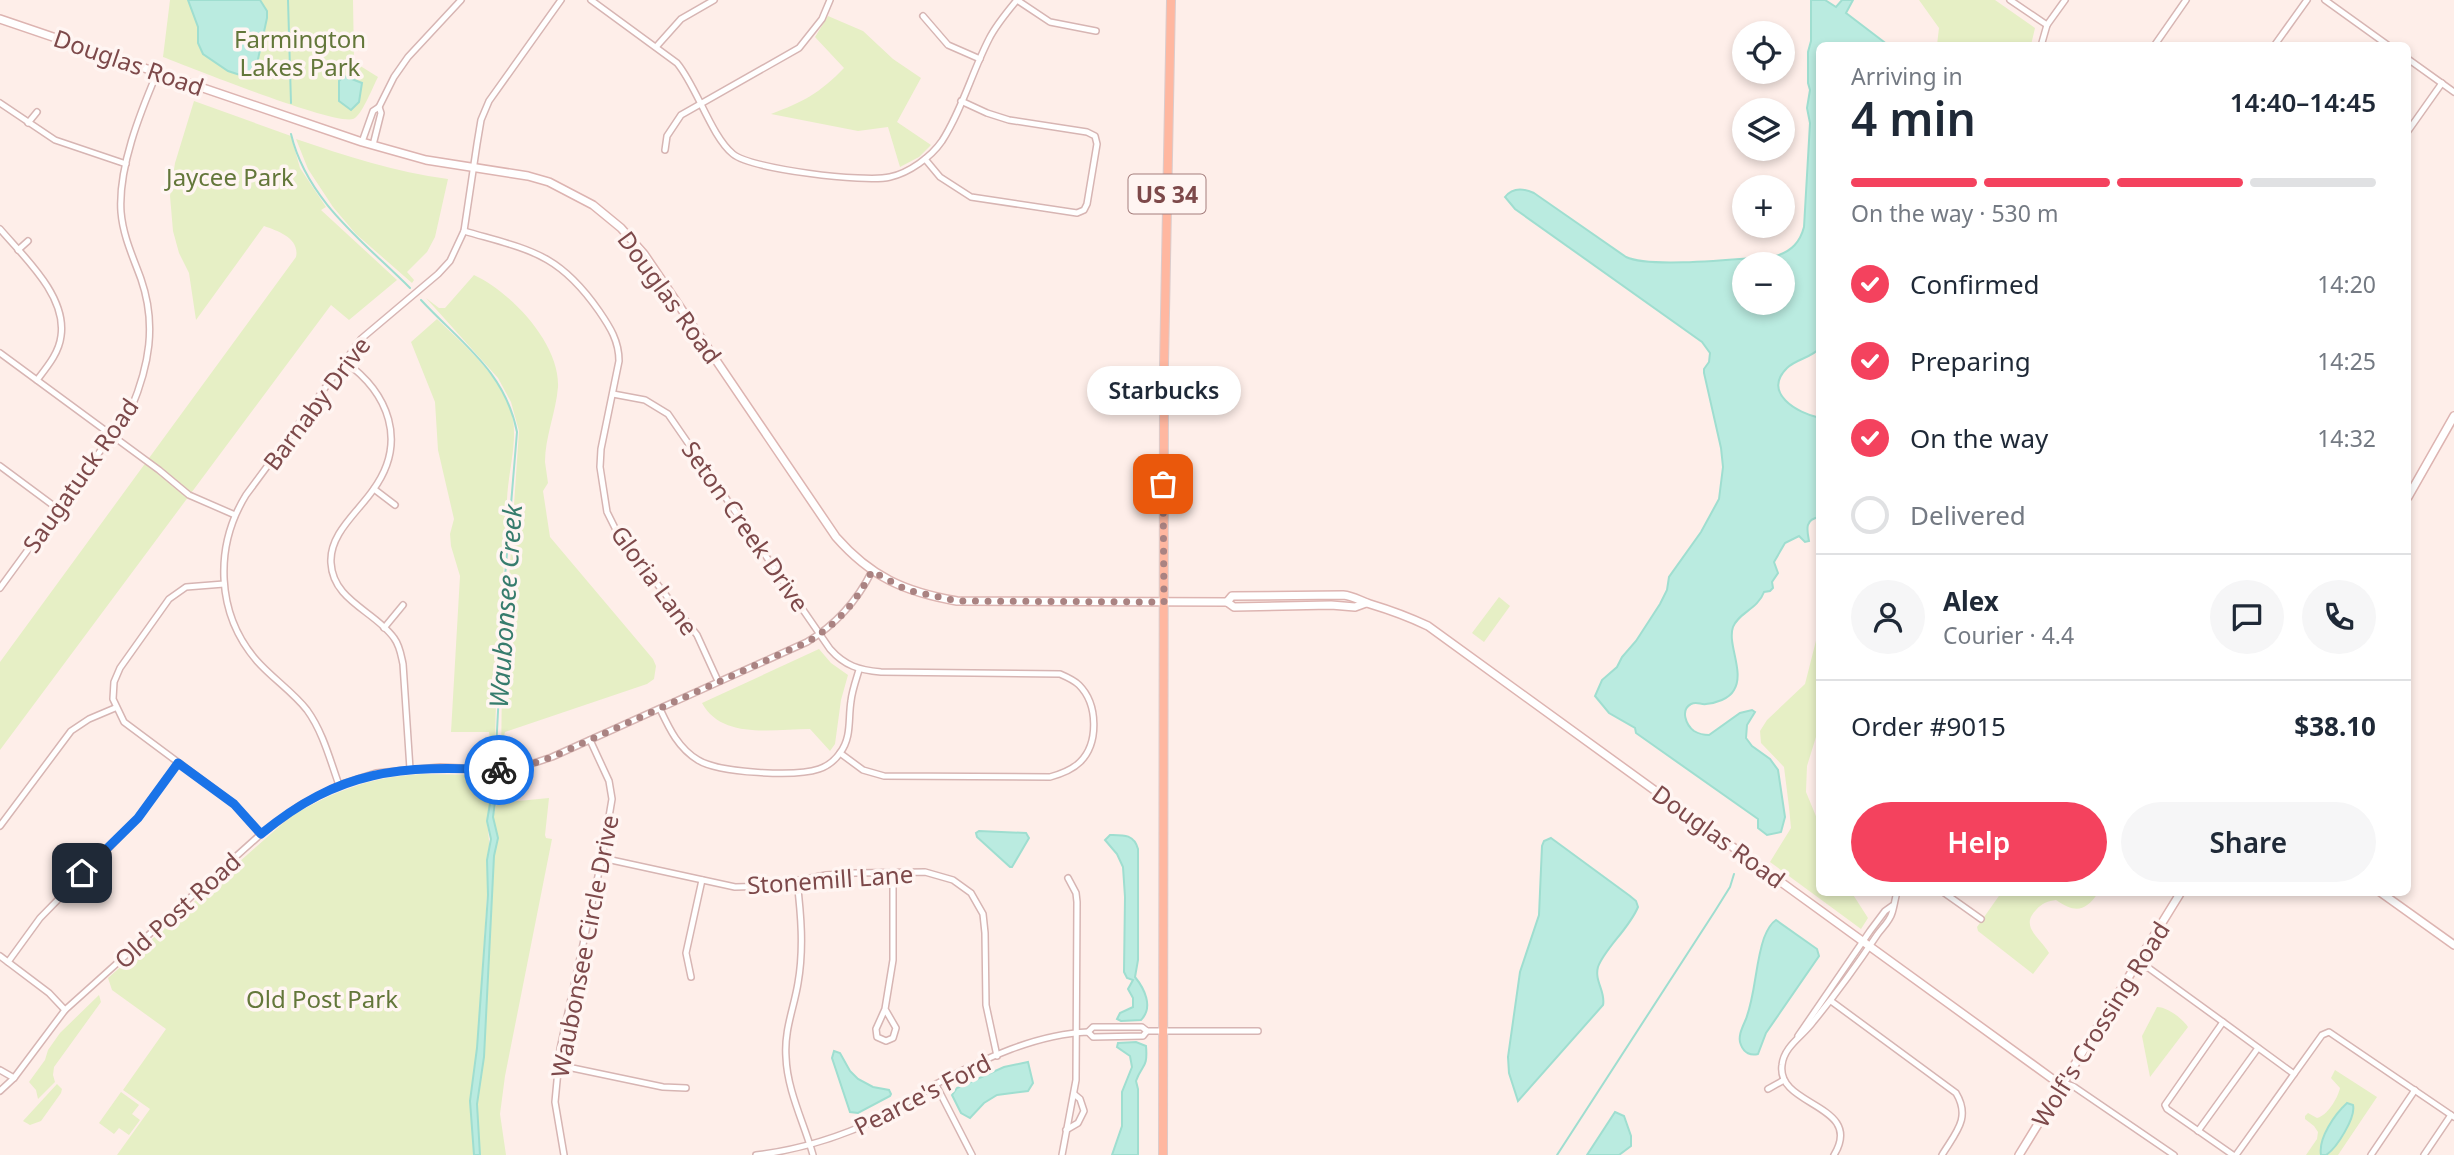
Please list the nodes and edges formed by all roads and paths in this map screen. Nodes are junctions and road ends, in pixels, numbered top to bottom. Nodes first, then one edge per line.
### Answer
1 (461, 0) edge
2 (561, 0) edge
3 (591, 0) edge
4 (714, 0) edge
5 (830, 0) edge
6 (1017, 0) edge
7 (1171, 0) edge
8 (2010, 0) edge
9 (2065, 0) edge
10 (2186, 0) edge
11 (2307, 0) edge
12 (2325, 0) edge
13 (923, 16) dead end
14 (0, 19) edge
15 (2047, 25) junction
16 (1096, 31) dead end
17 (2042, 42) edge
18 (2157, 42) edge
19 (2277, 42) edge
20 (2383, 42) edge
21 (656, 47) junction
22 (980, 59) junction
23 (2411, 61) edge
24 (158, 73) junction
25 (2442, 83) junction
26 (2454, 92) edge
27 (961, 100) junction
28 (0, 103) edge
29 (701, 103) junction
30 (379, 107) junction
31 (37, 112) dead end
32 (28, 123) junction
33 (2411, 127) edge
34 (362, 142) junction
35 (373, 145) junction
36 (665, 150) dead end
37 (925, 159) junction
38 (125, 164) junction
39 (474, 167) junction
40 (0, 229) edge
41 (464, 231) junction
42 (28, 241) dead end
43 (18, 250) junction
44 (0, 353) edge
45 (344, 361) junction
46 (37, 380) junction
47 (613, 394) junction
48 (2454, 416) edge
49 (111, 435) junction
50 (0, 466) edge
51 (374, 489) junction
52 (2411, 492) edge
53 (395, 505) dead end
54 (58, 509) junction
55 (235, 515) junction
56 (872, 571) junction
57 (1, 584) edge
58 (224, 584) junction
59 (1164, 602) junction
60 (403, 605) dead end
61 (384, 628) junction
62 (820, 633) junction
63 (859, 670) junction
64 (718, 681) junction
65 (116, 708) junction
66 (660, 709) junction
67 (590, 740) junction
68 (840, 753) junction
69 (178, 763) junction
70 (410, 768) junction
71 (339, 785) junction
72 (0, 826) edge
73 (261, 834) junction
74 (602, 858) junction
75 (893, 872) junction
76 (1068, 878) dead end
77 (702, 880) junction
78 (797, 881) junction
79 (1896, 896) edge
80 (1949, 896) edge
81 (2179, 896) edge
82 (2386, 896) edge
83 (1981, 919) dead end
84 (1867, 944) junction
85 (2454, 945) edge
86 (0, 956) edge
87 (2139, 961) junction
88 (8, 962) junction
89 (691, 977) dead end
90 (1830, 1001) junction
91 (885, 1009) junction
92 (65, 1010) junction
93 (2223, 1022) junction
94 (1147, 1031) junction
95 (1164, 1031) junction
96 (1258, 1031) dead end
97 (1088, 1032) junction
98 (1077, 1033) junction
99 (1796, 1039) junction
100 (2259, 1048) junction
101 (997, 1056) junction
102 (558, 1065) junction
103 (0, 1070) edge
104 (2294, 1074) junction
105 (14, 1078) junction
106 (1784, 1080) junction
107 (2064, 1083) junction
108 (936, 1085) junction
109 (686, 1088) dead end
110 (1768, 1089) dead end
111 (2415, 1090) junction
112 (0, 1091) edge
113 (1074, 1094) junction
114 (2453, 1116) edge
115 (1066, 1130) junction
116 (2199, 1131) junction
117 (810, 1145) junction
118 (564, 1155) edge
119 (756, 1155) edge
120 (813, 1155) edge
121 (972, 1155) edge
122 (1062, 1155) edge
123 (1163, 1155) edge
124 (1834, 1155) edge
125 (1942, 1155) edge
126 (2019, 1155) edge
127 (2174, 1155) edge
128 (2234, 1155) edge
129 (2371, 1155) edge
130 (2424, 1155) edge

1 - 30 street
2 - 39 street, Barnaby Drive
3 - 21 street
4 - 21 street
5 - 29 street
6 - 16 street
6 - 22 street
7 - 59 main road, US 34
8 - 15 street
9 - 15 street
10 - 18 street
11 - 19 street
12 - 20 street
13 - 22 street
14 - 24 street, Douglas Road
15 - 17 street
21 - 29 street
22 - 27 street
23 - 25 street
24 - 34 street, Douglas Road
24 - 38 street, Saugatuck Road
25 - 26 street
25 - 33 street
27 - 37 street
27 - 37 street
28 - 32 street
29 - 36 street
29 - 37 street
30 - 34 street
30 - 35 street
31 - 32 street
32 - 38 street
34 - 35 street, Douglas Road
35 - 39 street, Douglas Road
38 - 49 street, Saugatuck Road
39 - 41 street, Barnaby Drive
39 - 56 street, Douglas Road
40 - 43 street
41 - 45 street, Barnaby Drive
41 - 47 street, Gloria Lane
42 - 43 street
43 - 46 street
44 - 46 street
45 - 51 street
45 - 55 street, Barnaby Drive
46 - 49 street
47 - 62 street, Seton Creek Drive
47 - 64 street, Gloria Lane
48 - 52 street
49 - 54 street, Saugatuck Road
49 - 55 street
50 - 54 street
51 - 53 street
51 - 61 street
54 - 57 street, Saugatuck Road
55 - 58 street, Barnaby Drive
56 - 59 street, Douglas Road
56 - 62 street, Old Post Road
58 - 65 street
58 - 71 street, Barnaby Drive
59 - 84 street, Douglas Road
59 - 95 main road, US 34
60 - 61 street
61 - 70 street
62 - 63 street, Seton Creek Drive
62 - 64 street, Old Post Road
63 - 68 street
63 - 68 street
64 - 66 street, Old Post Road
65 - 69 street
65 - 72 street
66 - 67 street, Old Post Road
66 - 68 street
67 - 70 street, Old Post Road
67 - 74 street, Waubonsee Circle Drive
69 - 73 street
69 - 88 street
70 - 71 street, Old Post Road
71 - 73 street, Old Post Road
73 - 92 street, Old Post Road
74 - 77 street, Stonemill Lane
74 - 102 street, Waubonsee Circle Drive
75 - 78 street, Stonemill Lane
75 - 91 street
75 - 101 street, Stonemill Lane
76 - 98 street
77 - 78 street, Stonemill Lane
77 - 89 street
78 - 117 street
79 - 84 street
80 - 83 street
81 - 87 street, Wolf's Crossing Road
82 - 85 street
84 - 90 street
84 - 99 street
84 - 107 street, Douglas Road
86 - 88 street
87 - 93 street
87 - 107 street, Wolf's Crossing Road
88 - 92 street
90 - 99 street
90 - 125 street
91 - 91 street
92 - 105 street, Old Post Road
93 - 100 street
93 - 116 street
94 - 95 street, Pearce's Ford
94 - 97 street, Pearce's Ford
94 - 97 street, Pearce's Ford
95 - 96 street, Pearce's Ford
95 - 123 main road, US 34
97 - 98 street, Pearce's Ford
98 - 101 street, Pearce's Ford
98 - 113 street
99 - 106 street
100 - 104 street
100 - 116 street
101 - 108 street, Pearce's Ford
102 - 109 street
102 - 118 street, Waubonsee Circle Drive
103 - 105 street
104 - 111 street
104 - 128 street
105 - 112 street, Old Post Road
106 - 110 street
106 - 124 street
107 - 126 street, Wolf's Crossing Road
107 - 127 street
108 - 117 street, Pearce's Ford
108 - 121 street
111 - 114 street
111 - 129 street
113 - 115 street
113 - 115 street
114 - 130 street
115 - 122 street
116 - 128 street
117 - 119 street, Pearce's Ford
117 - 120 street

